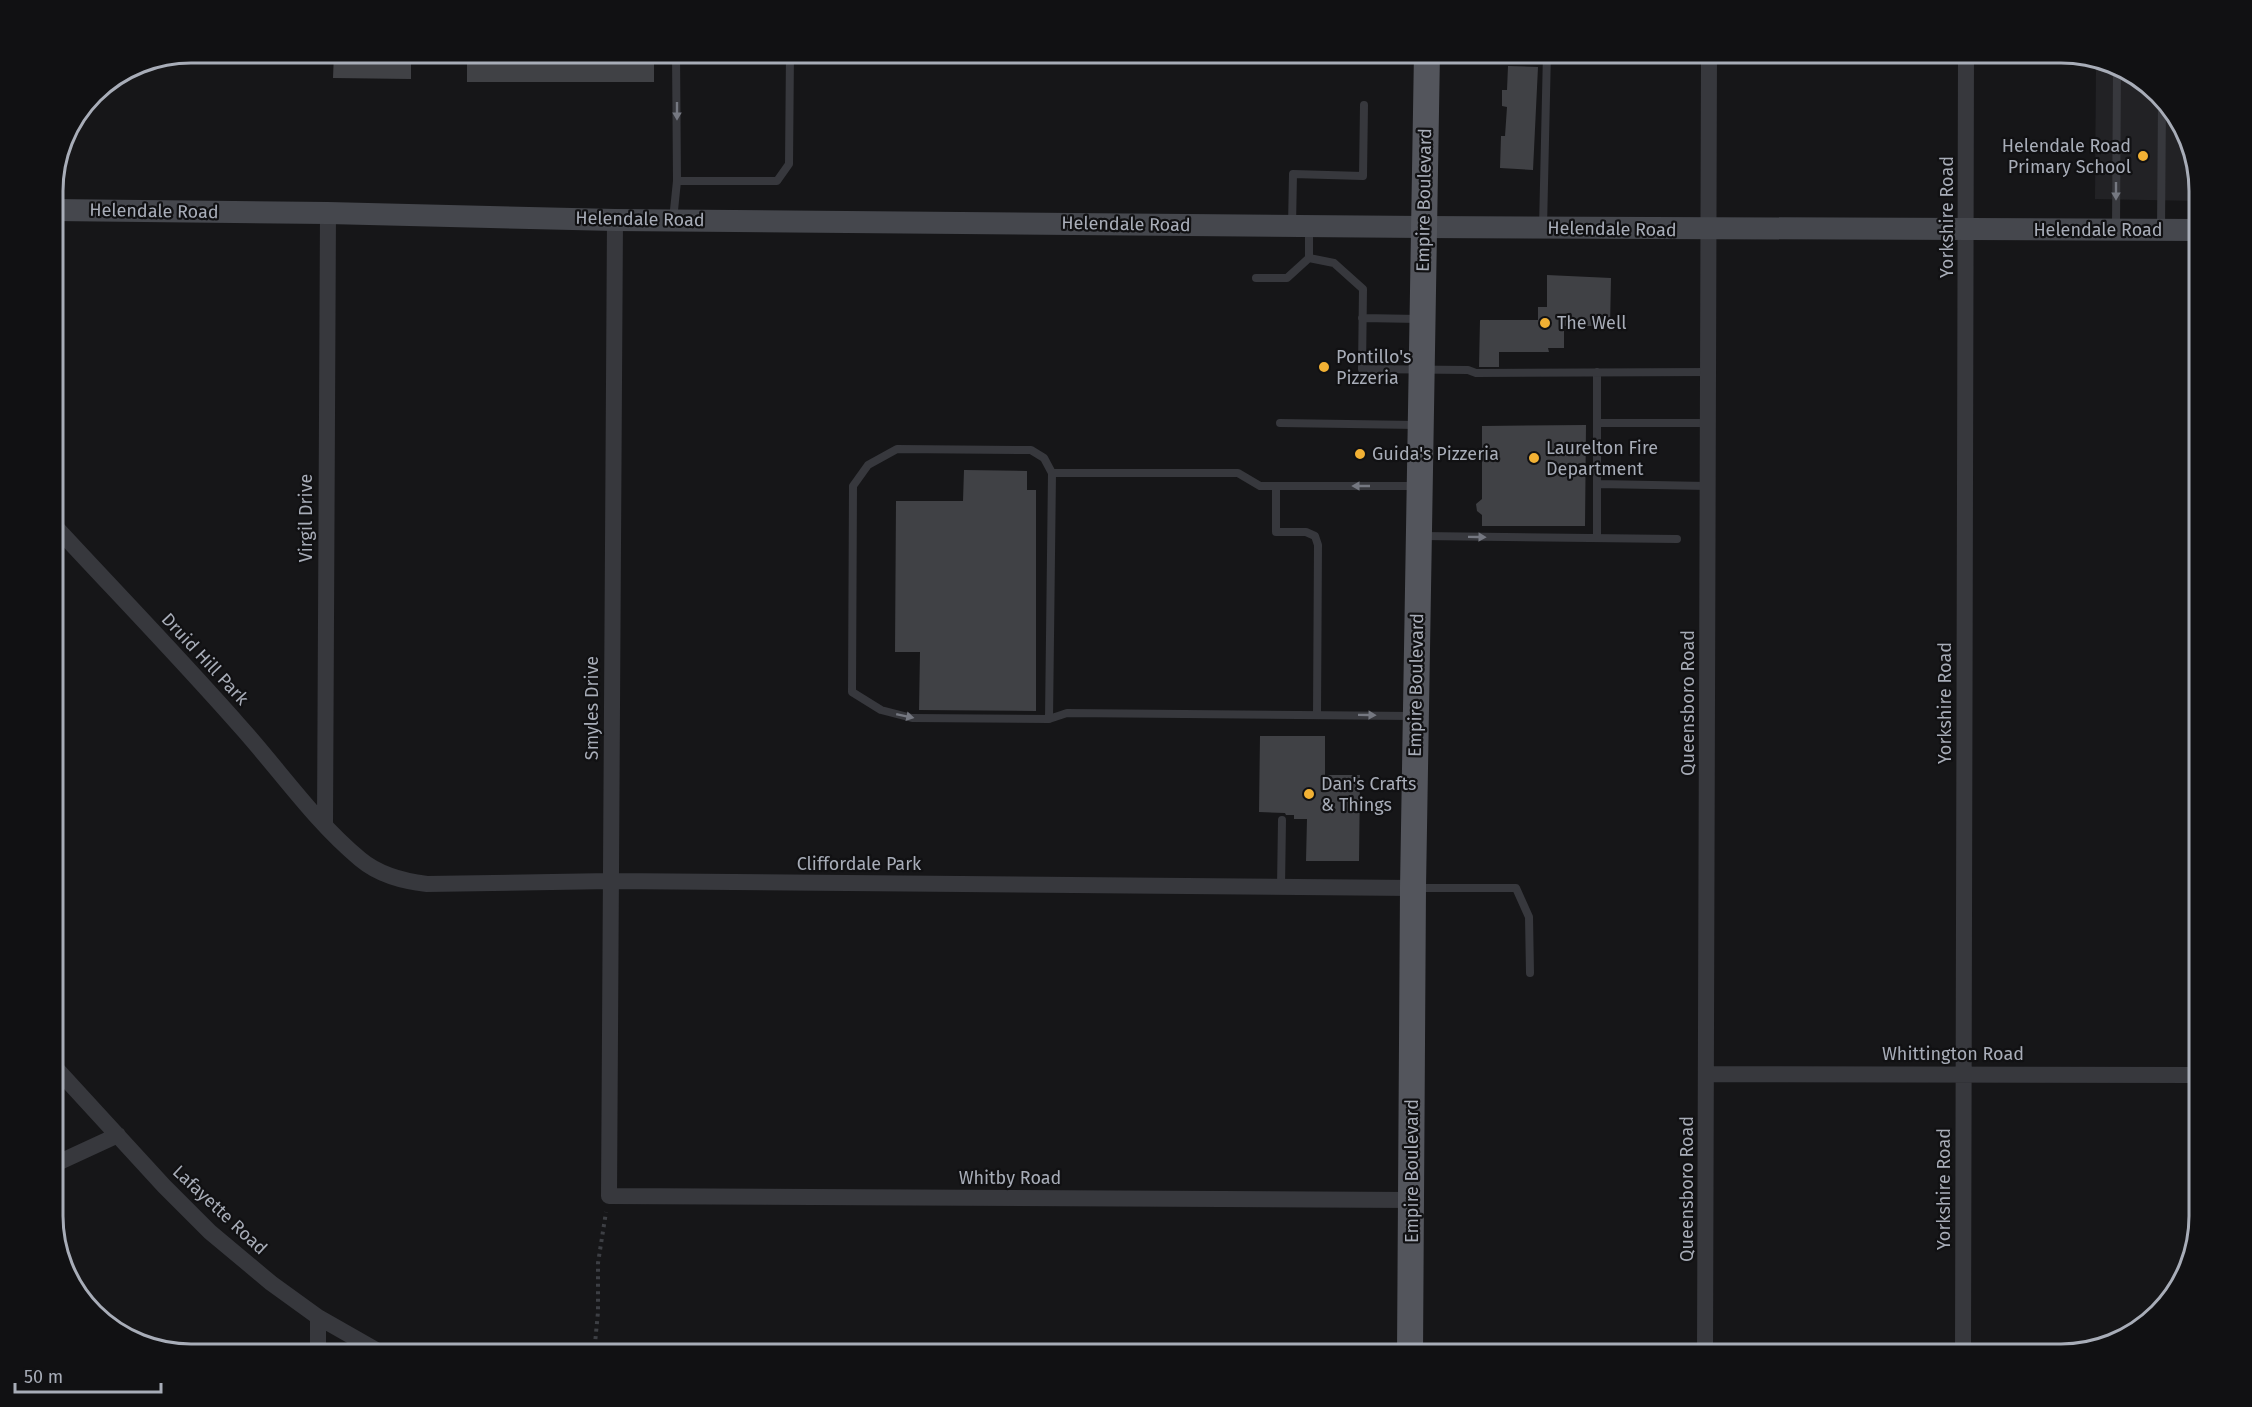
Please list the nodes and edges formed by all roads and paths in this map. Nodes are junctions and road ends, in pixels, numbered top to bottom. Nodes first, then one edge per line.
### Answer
1 (676, 63) edge
2 (790, 63) edge
3 (1427, 63) edge
4 (1547, 63) edge
5 (1709, 63) edge
6 (1966, 63) edge
7 (2117, 76) edge
8 (1364, 105) dead end
9 (2162, 113) edge
10 (677, 181) junction
11 (63, 210) edge
12 (328, 213) junction
13 (615, 220) junction
14 (672, 220) junction
15 (1301, 226) junction
16 (1423, 227) junction
17 (1543, 228) junction
18 (1708, 230) junction
19 (2116, 230) junction
20 (2161, 230) junction
21 (2189, 230) edge
22 (1966, 231) junction
23 (1309, 258) junction
24 (1256, 278) dead end
25 (1362, 318) junction
26 (1422, 319) junction
27 (1421, 370) junction
28 (1597, 372) junction
29 (1708, 372) junction
30 (1280, 423) dead end
31 (1597, 423) junction
32 (1708, 423) junction
33 (1420, 425) junction
34 (1052, 473) junction
35 (1597, 484) junction
36 (1419, 486) junction
37 (1708, 486) junction
38 (1276, 487) junction
39 (63, 536) edge
40 (1419, 536) junction
41 (1597, 538) junction
42 (1677, 539) dead end
43 (1317, 714) junction
44 (1416, 716) junction
45 (1049, 719) junction
46 (1281, 820) dead end
47 (325, 824) junction
48 (610, 881) junction
49 (1281, 887) junction
50 (1413, 888) junction
51 (1530, 973) dead end
52 (1707, 1074) junction
53 (1964, 1074) junction
54 (2189, 1075) edge
55 (63, 1077) edge
56 (118, 1135) junction
57 (63, 1160) edge
58 (609, 1196) junction
59 (1412, 1200) junction
60 (318, 1317) junction
61 (318, 1344) edge
62 (365, 1344) edge
63 (595, 1344) edge
64 (1410, 1344) edge
65 (1705, 1344) edge
66 (1963, 1344) edge

1 -> 10 lane
2 - 10 lane
3 - 16 main road, Empire Boulevard
4 - 17 lane
5 - 18 street, Queensboro Road
6 - 22 street, Yorkshire Road
7 -> 19 lane
8 - 15 lane
9 - 20 lane
10 - 14 lane
11 - 12 street, Helendale Road
12 - 13 street, Helendale Road
12 - 47 street, Virgil Drive
13 - 14 street, Helendale Road
13 - 48 street, Smyles Drive
14 - 15 street, Helendale Road
15 - 16 street, Helendale Road
15 - 23 lane
16 - 17 street, Helendale Road
16 - 26 main road, Empire Boulevard
17 - 18 street, Helendale Road
18 - 22 street, Helendale Road
18 - 29 street, Queensboro Road
19 - 20 street, Helendale Road
19 - 22 street, Helendale Road
20 - 21 street, Helendale Road
22 - 53 street, Yorkshire Road
23 - 24 lane
23 - 25 lane
25 - 26 lane
25 - 27 lane
26 - 27 main road, Empire Boulevard
27 - 28 lane
27 - 33 main road, Empire Boulevard
28 - 29 lane
28 - 31 lane
29 - 32 street, Queensboro Road
30 - 33 lane
31 - 32 lane
31 - 35 lane
32 - 37 street, Queensboro Road
33 - 36 main road, Empire Boulevard
34 - 38 lane
34 - 45 lane
34 -> 45 lane
35 - 37 lane
35 - 41 lane
36 -> 38 lane
36 - 40 main road, Empire Boulevard
37 - 52 street, Queensboro Road
38 - 43 lane
39 - 47 street, Druid Hill Park
40 -> 41 lane
40 - 44 main road, Empire Boulevard
41 - 42 lane
43 -> 44 lane
43 - 45 lane
44 - 50 main road, Empire Boulevard
46 - 49 lane
47 - 48 street, Cliffordale Park
48 - 49 street, Cliffordale Park
48 - 58 street, Smyles Drive
49 - 50 street, Cliffordale Park
50 - 51 lane
50 - 59 main road, Empire Boulevard
52 - 53 street, Whittington Road
52 - 65 street, Queensboro Road
53 - 54 street, Whittington Road
53 - 66 street, Yorkshire Road
55 - 56 street, Lafayette Road
56 - 57 street
56 - 60 street, Lafayette Road
58 - 59 street, Whitby Road
58 - 63 path
59 - 64 main road, Empire Boulevard
60 - 61 street
60 - 62 street, Lafayette Road

